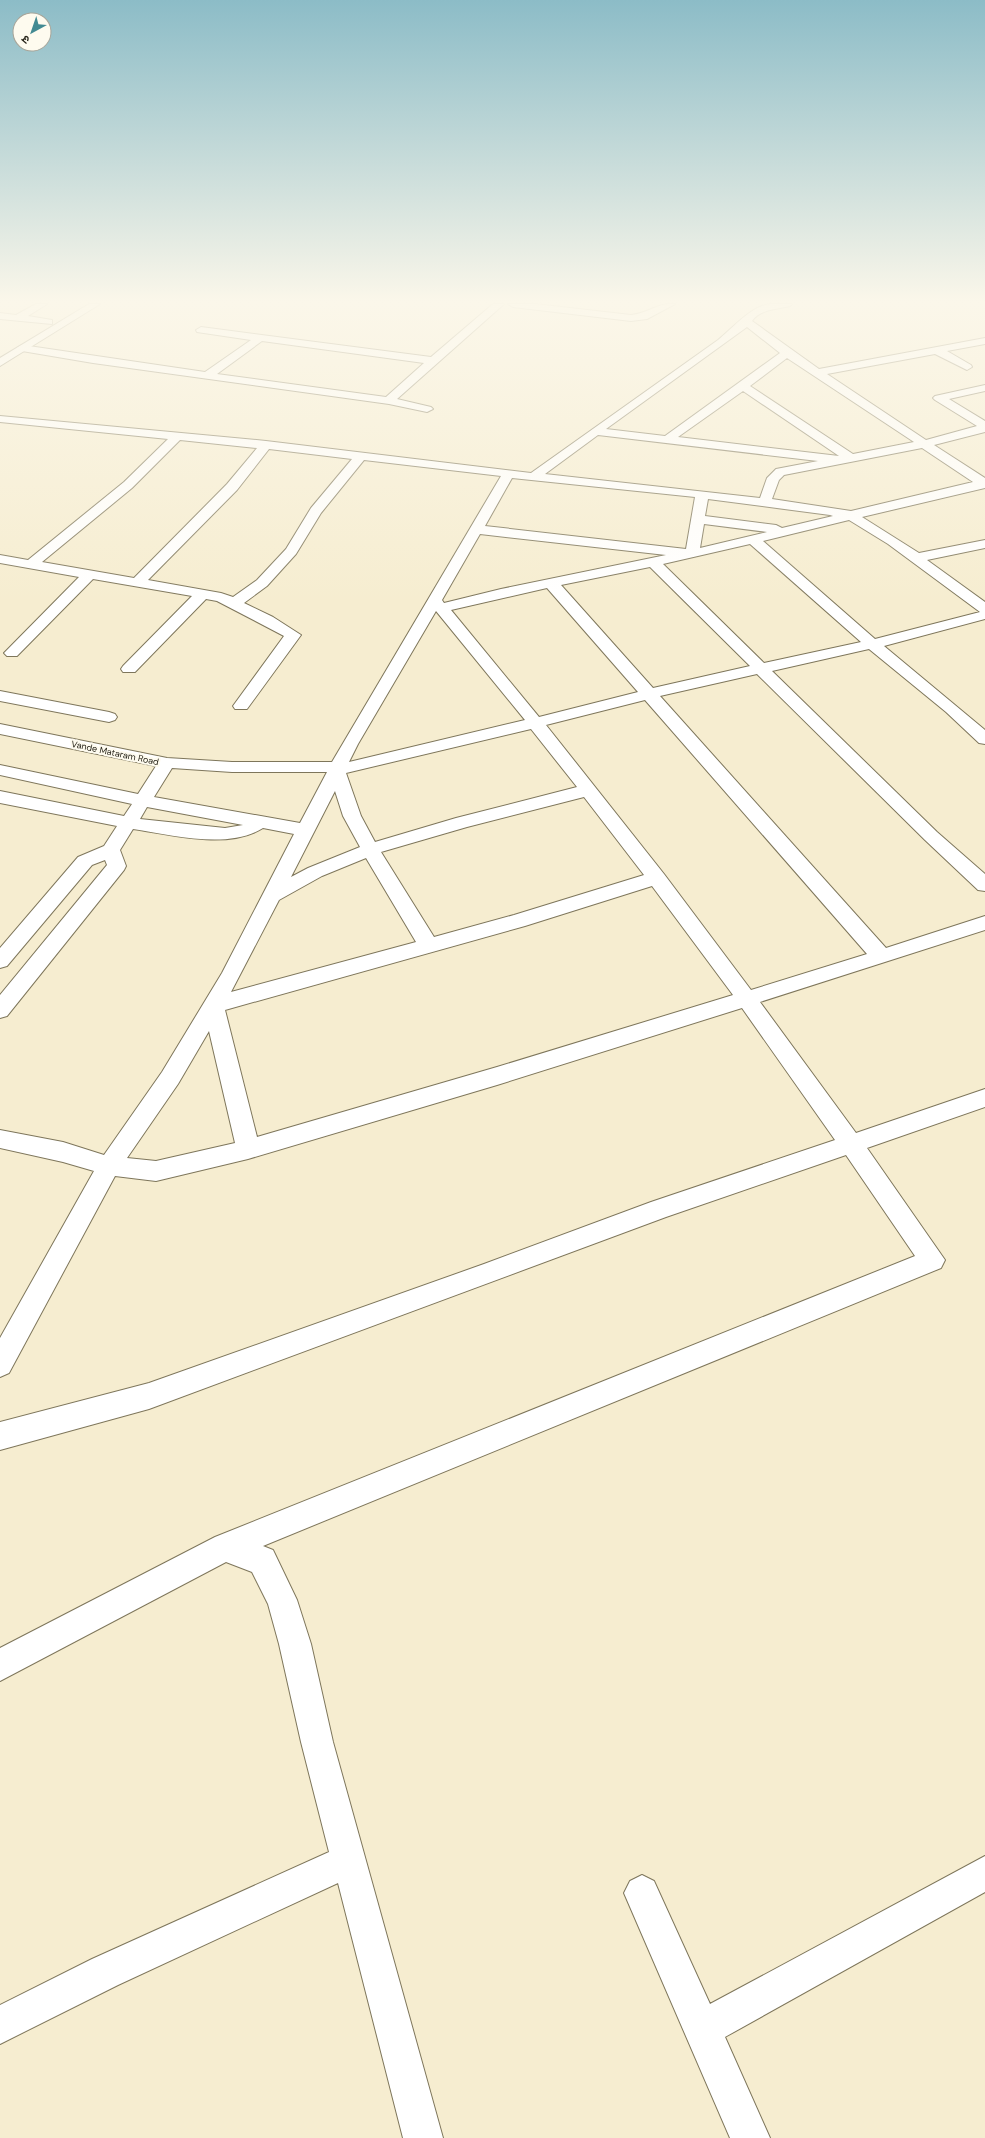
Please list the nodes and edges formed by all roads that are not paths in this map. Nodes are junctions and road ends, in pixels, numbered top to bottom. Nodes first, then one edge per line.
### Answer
1 (399, 404) edge
2 (635, 404) edge
3 (718, 404) edge
4 (768, 404) edge
5 (863, 404) edge
6 (948, 404) edge
7 (427, 409) dead end
8 (0, 419) edge
9 (985, 427) edge
10 (595, 432) junction
11 (177, 436) junction
12 (668, 439) junction
13 (924, 444) junction
14 (266, 445) junction
15 (361, 456) junction
16 (846, 459) junction
17 (509, 474) junction
18 (533, 477) junction
19 (984, 483) edge
20 (702, 494) junction
21 (765, 502) junction
22 (850, 515) junction
23 (698, 519) junction
24 (476, 529) junction
25 (792, 531) junction
26 (753, 539) junction
27 (985, 544) edge
28 (692, 554) junction
29 (916, 558) junction
30 (0, 559) edge
31 (652, 562) junction
32 (30, 565) junction
33 (90, 574) junction
34 (138, 582) junction
35 (551, 583) junction
36 (203, 594) junction
37 (234, 603) junction
38 (438, 604) junction
39 (985, 609) edge
40 (985, 616) edge
41 (871, 644) junction
42 (12, 653) dead end
43 (129, 669) dead end
44 (760, 669) junction
45 (649, 695) junction
46 (0, 696) edge
47 (241, 706) dead end
48 (109, 717) dead end
49 (535, 723) junction
50 (0, 729) edge
51 (985, 739) edge
52 (167, 764) junction
53 (337, 768) junction
54 (0, 770) edge
55 (589, 790) junction
56 (0, 797) edge
57 (143, 801) junction
58 (261, 822) junction
59 (128, 823) junction
60 (304, 830) junction
61 (370, 849) junction
62 (111, 850) junction
63 (657, 878) junction
64 (985, 886) edge
65 (272, 896) junction
66 (985, 923) edge
67 (429, 946) junction
68 (882, 957) junction
69 (0, 961) edge
70 (746, 999) junction
71 (213, 1005) junction
72 (0, 1010) edge
73 (985, 1098) edge
74 (0, 1139) edge
75 (852, 1145) junction
76 (248, 1149) junction
77 (109, 1166) junction
78 (0, 1364) edge
79 (0, 1436) edge
80 (225, 1547) junction
81 (0, 1665) edge
82 (350, 1860) junction
83 (985, 1873) edge
84 (642, 1893) dead end
85 (0, 2025) edge
86 (702, 2029) junction
87 (423, 2138) edge
88 (750, 2138) edge

1 - 7 main road
2 - 10 main road
3 - 12 main road
4 - 16 main road
5 - 13 main road
6 - 9 main road
8 - 11 main road
9 - 13 main road
10 - 12 main road
10 - 18 main road
11 - 14 main road
11 - 32 main road
12 - 16 main road
13 - 16 main road
13 - 19 main road
14 - 15 main road
14 - 34 main road
15 - 17 main road
15 - 37 main road
16 - 21 main road
17 - 18 main road
17 - 24 main road
18 - 20 main road
19 - 22 main road
20 - 21 main road
20 - 23 main road
21 - 22 main road
22 - 25 main road
22 - 29 main road
23 - 25 main road
23 - 28 main road
24 - 28 main road
24 - 38 main road
25 - 26 main road
26 - 28 main road
26 - 41 main road
27 - 29 main road
28 - 31 main road
29 - 39 main road
30 - 32 main road
31 - 35 main road
31 - 44 main road
32 - 33 main road
33 - 34 main road
33 - 42 main road
34 - 36 main road
35 - 38 main road
35 - 45 main road
36 - 37 main road
36 - 43 main road
37 - 47 main road
38 - 49 main road
38 - 53 main road
40 - 41 main road, Vande Mataram Road
41 - 44 main road, Vande Mataram Road
41 - 51 main road
44 - 45 main road, Vande Mataram Road
44 - 64 main road
45 - 49 main road, Vande Mataram Road
45 - 68 main road
46 - 48 main road
49 - 53 main road, Vande Mataram Road
49 - 55 main road
50 - 52 main road, Vande Mataram Road
52 - 53 main road, Vande Mataram Road
52 - 57 main road
53 - 60 main road
53 - 61 main road
54 - 57 main road
55 - 61 main road
55 - 63 main road
56 - 59 main road
57 - 58 main road
57 - 59 main road
58 - 59 main road
58 - 60 main road
59 - 62 main road
60 - 65 main road
61 - 65 main road
61 - 67 main road
62 - 69 main road
62 - 72 main road
63 - 67 main road
63 - 70 main road
65 - 71 main road
66 - 68 main road
67 - 71 main road
68 - 70 main road
70 - 75 main road
70 - 76 main road
71 - 76 main road
71 - 77 main road
73 - 75 main road
74 - 77 main road
75 - 79 main road
75 - 80 main road
76 - 77 main road
77 - 78 main road
80 - 81 main road
80 - 82 main road
82 - 85 main road
82 - 87 main road
83 - 86 main road
84 - 86 main road
86 - 88 main road

